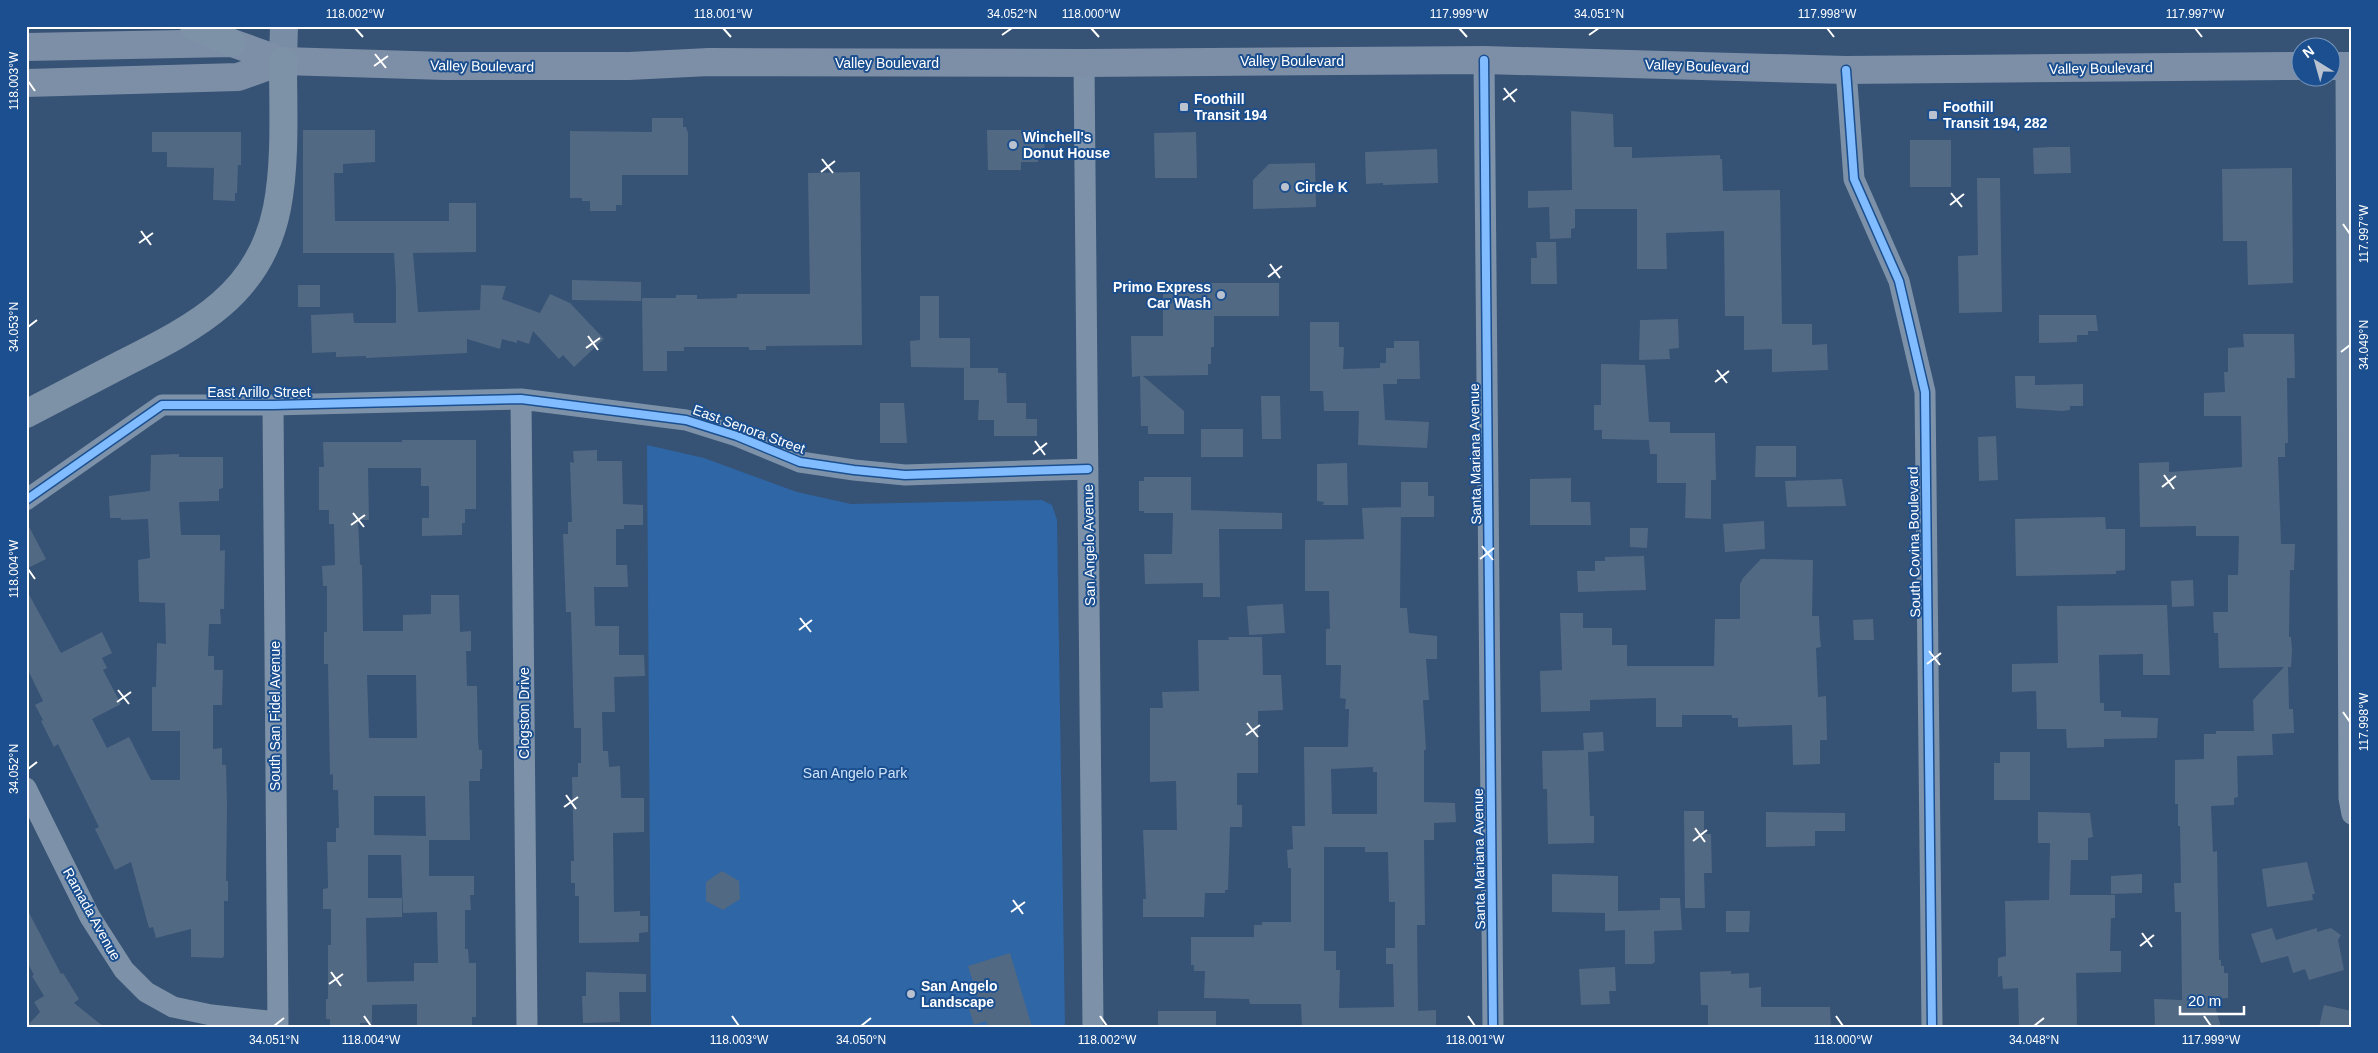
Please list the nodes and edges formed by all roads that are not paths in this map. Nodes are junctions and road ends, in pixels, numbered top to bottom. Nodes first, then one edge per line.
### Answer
1 (194, 26) edge
2 (284, 26) edge
3 (232, 43) junction
4 (26, 47) edge
5 (1484, 60) junction
6 (283, 61) junction
7 (1084, 63) junction
8 (2290, 66) edge
9 (2343, 66) edge
10 (1846, 70) junction
11 (26, 83) edge
12 (521, 399) junction
13 (273, 405) junction
14 (26, 414) edge
15 (1088, 469) junction
16 (26, 500) edge
17 (26, 788) edge
18 (2352, 814) edge
19 (278, 1024) edge
20 (527, 1027) edge
21 (1093, 1027) edge
22 (1493, 1027) edge
23 (1932, 1027) edge

1 - 3 highway
2 - 6 main road
3 - 4 main road, Valley Boulevard
3 - 6 main road, Valley Boulevard
5 - 7 main road, Valley Boulevard
5 - 10 main road, Valley Boulevard
5 - 22 street, Santa Mariana Avenue
6 - 7 main road, Valley Boulevard
6 - 11 main road, Valley Boulevard
6 - 14 highway
7 - 15 street, San Angelo Avenue
8 - 10 main road, Valley Boulevard
9 - 18 street
10 - 23 street, South Covina Boulevard
12 - 13 street, East Arillo Street
12 - 15 street, East Senora Street
12 - 20 street, Clogston Drive
13 - 16 street, East Arillo Street
13 - 19 street, South San Fidel Avenue
15 - 21 street, San Angelo Avenue
17 - 19 street, Ramada Avenue

